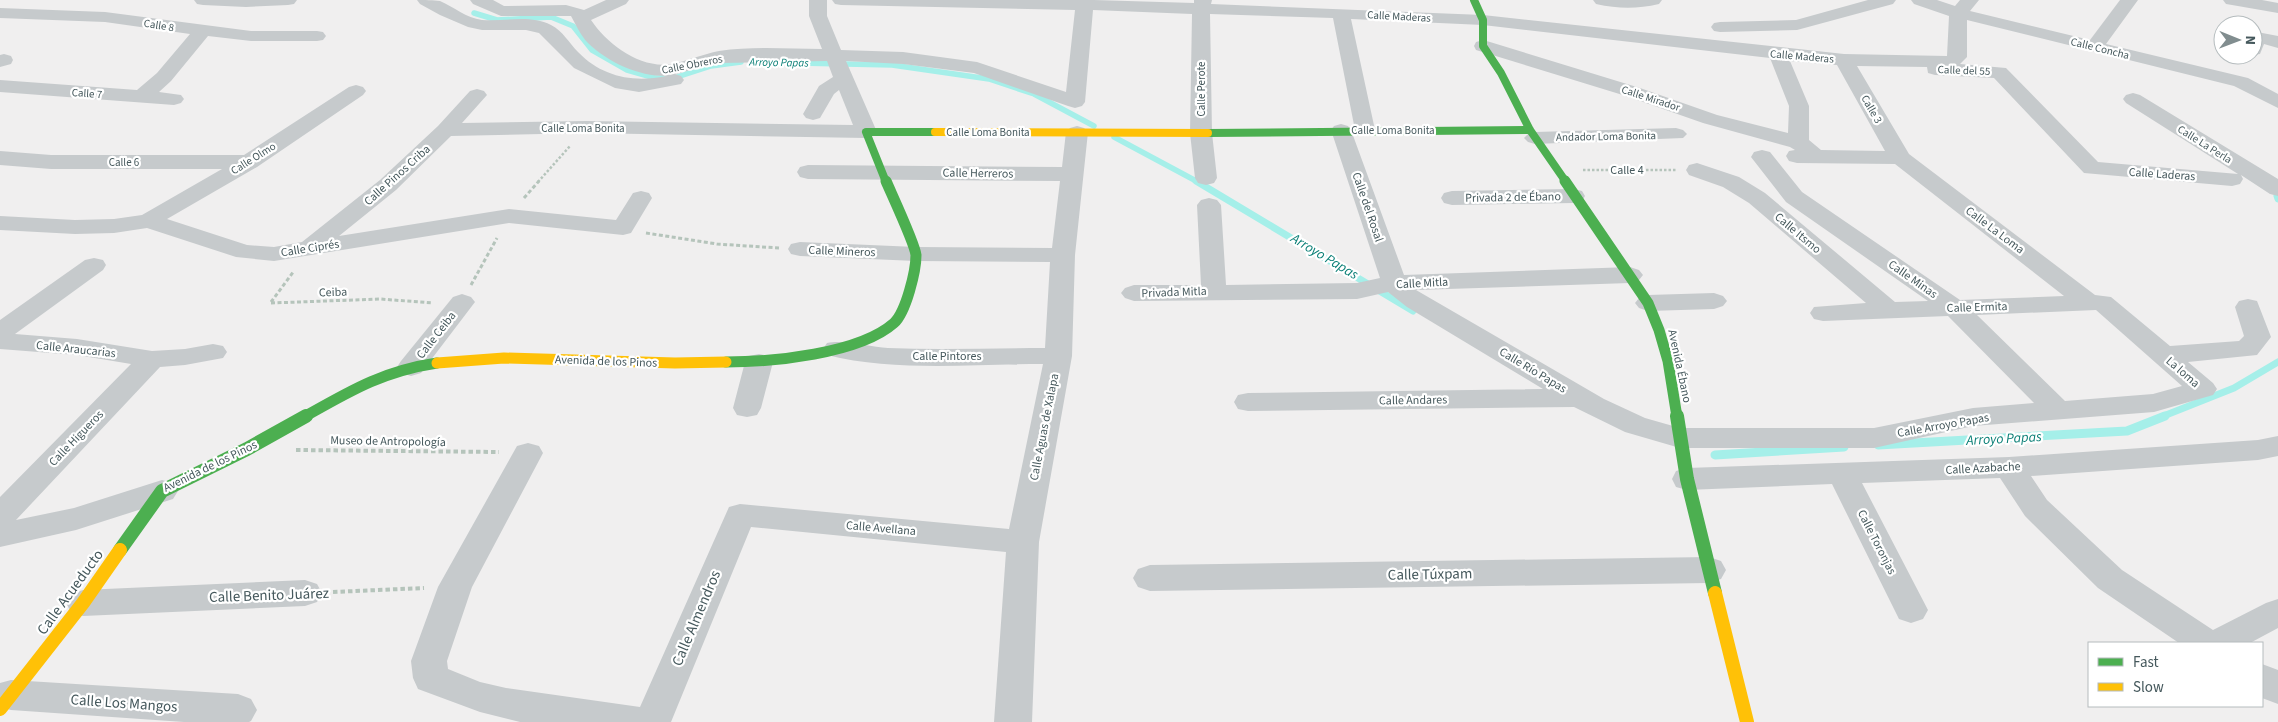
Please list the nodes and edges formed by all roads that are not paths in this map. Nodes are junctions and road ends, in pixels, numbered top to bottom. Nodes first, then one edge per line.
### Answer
1 (203, 0) edge
2 (288, 0) edge
3 (426, 0) edge
4 (479, 0) edge
5 (620, 0) edge
6 (818, 0) edge
7 (841, 0) edge
8 (1474, 0) edge
9 (1602, 0) edge
10 (1654, 0) edge
11 (1888, 0) edge
12 (1899, 0) edge
13 (2129, 0) edge
14 (2232, 0) edge
15 (2272, 0) edge
16 (946, 1) edge
17 (1084, 2) edge
18 (2278, 2) edge
19 (1928, 3) edge
20 (1202, 4) edge
21 (1964, 6) edge
22 (2278, 8) edge
23 (0, 13) edge
24 (1341, 13) junction
25 (582, 18) junction
26 (1483, 20) junction
27 (1720, 27) dead end
28 (202, 31) junction
29 (318, 36) dead end
30 (2263, 38) edge
31 (2278, 42) edge
32 (1483, 46) junction
33 (2096, 46) junction
34 (1778, 54) junction
35 (1850, 60) junction
36 (2247, 65) edge
37 (837, 66) junction
38 (2241, 82) junction
39 (0, 86) edge
40 (356, 90) dead end
41 (477, 95) dead end
42 (141, 97) junction
43 (174, 99) dead end
44 (2133, 99) dead end
45 (2278, 102) edge
46 (813, 114) dead end
47 (445, 130) junction
48 (1341, 130) junction
49 (1365, 130) junction
50 (866, 132) junction
51 (1077, 132) junction
52 (1201, 133) junction
53 (1533, 134) junction
54 (1676, 134) dead end
55 (1798, 142) junction
56 (1815, 156) junction
57 (0, 158) edge
58 (1900, 158) junction
59 (249, 162) junction
60 (2092, 168) joint
61 (1697, 170) road end
62 (808, 172) dead end
63 (882, 172) junction
64 (1073, 174) junction
65 (1206, 178) dead end
66 (2232, 179) dead end
67 (2278, 189) edge
68 (1574, 196) junction
69 (641, 198) dead end
70 (1452, 198) dead end
71 (1209, 205) dead end
72 (148, 221) junction
73 (0, 223) edge
74 (310, 248) junction
75 (800, 249) road end
76 (916, 254) junction
77 (1063, 255) junction
78 (94, 265) dead end
79 (1630, 275) junction
80 (1382, 287) junction
81 (1214, 291) junction
82 (1134, 293) dead end
83 (1714, 301) dead end
84 (462, 302) road end
85 (1648, 303) junction
86 (2096, 303) junction
87 (2248, 307) dead end
88 (1955, 308) junction
89 (1890, 311) junction
90 (1823, 313) dead end
91 (0, 332) edge
92 (0, 341) edge
93 (837, 349) junction
94 (213, 352) dead end
95 (2163, 355) junction
96 (1058, 356) junction
97 (152, 358) junction
98 (759, 362) junction
99 (411, 367) junction
100 (2203, 389) joint
101 (1579, 398) junction
102 (1248, 402) dead end
103 (747, 408) dead end
104 (2058, 410) junction
105 (1680, 438) junction
106 (2278, 446) edge
107 (528, 453) road end
108 (2009, 467) junction
109 (1842, 474) junction
110 (1687, 479) junction
111 (162, 491) junction
112 (740, 515) joint
113 (0, 517) edge
114 (0, 535) edge
115 (1022, 542) junction
116 (1709, 570) junction
117 (1150, 578) dead end
118 (305, 593) road end
119 (83, 603) junction
120 (1912, 610) dead end
121 (2278, 612) edge
122 (2204, 642) edge
123 (2221, 642) edge
124 (2263, 680) edge
125 (2278, 689) edge
126 (6, 702) edge
127 (238, 710) dead end
128 (518, 715) edge
129 (637, 722) edge
130 (652, 722) edge
131 (1013, 722) edge
132 (1747, 722) edge

1 - 2 street
3 - 37 street, Calle Obreros
4 - 25 street
5 - 25 street
6 - 37 street
7 - 16 street, Calle Maderas
8 - 26 street
9 - 10 street
11 - 27 street
12 - 19 street, Calle Concha
13 - 33 street
14 - 22 street
15 - 18 street
16 - 17 street, Calle Maderas
17 - 20 street, Calle Maderas
17 - 37 street, Calle Obreros
19 - 21 street, Calle Concha
20 - 24 street, Calle Maderas
20 - 52 street, Calle Perote
21 - 33 street, Calle Concha
21 - 35 street, Calle Maderas
23 - 28 street, Calle 8
24 - 26 street, Calle Maderas
24 - 49 street
25 - 37 street, Calle Obreros
26 - 32 street
26 - 34 street, Calle Maderas
28 - 29 street, Calle 8
28 - 42 street
30 - 31 street
32 - 53 street, Avenida Ébano
32 - 55 street, Calle Mirador
33 - 38 street, Calle Concha
34 - 35 street, Calle Maderas
34 - 55 street
35 - 58 street, Calle 3
35 - 60 street, Calle del 55
36 - 38 street
37 - 46 street
37 - 50 street
38 - 45 street, Calle Concha
39 - 42 street, Calle 7
40 - 59 street, Calle Olmo
41 - 47 street, Calle Pinos Criba
42 - 43 street, Calle 7
44 - 67 street, Calle La Perla
47 - 50 street, Calle Loma Bonita
47 - 74 street, Calle Pinos Criba
48 - 49 street, Calle Loma Bonita
48 - 52 street, Calle Loma Bonita
48 - 80 street, Calle del Rosal
49 - 53 street, Calle Loma Bonita
50 - 51 street, Calle Loma Bonita
50 - 63 street
51 - 52 street, Calle Loma Bonita
51 - 64 street, Calle Aguas de Xalapa
52 - 65 street, Calle Perote
53 - 54 street, Andador Loma Bonita
53 - 68 street, Avenida Ébano
55 - 56 street, Calle Mirador
56 - 58 street
56 - 88 street, Calle Minas
57 - 59 street, Calle 6
58 - 86 street, Calle La Loma
59 - 72 street, Calle Olmo
60 - 66 street, Calle Laderas
61 - 89 street, Calle Itsmo
62 - 63 street, Calle Herreros
63 - 64 street, Calle Herreros
63 - 76 street
64 - 77 street, Calle Aguas de Xalapa
68 - 70 street, Privada 2 de Ébano
68 - 79 street, Avenida Ébano
69 - 74 street, Calle Ciprés
71 - 81 street
72 - 73 street, Calle Ciprés
72 - 74 street, Calle Ciprés
75 - 76 street, Calle Mineros
76 - 77 street, Calle Mineros
76 - 93 street, Avenida de los Pinos
77 - 96 street, Calle Aguas de Xalapa
78 - 91 street
79 - 80 street, Calle Mitla
79 - 85 street, Avenida Ébano
80 - 81 street, Calle Mitla
80 - 101 street, Calle Río Papas
81 - 82 street, Privada Mitla
83 - 85 street
84 - 99 street, Calle Ceiba
85 - 105 street, Avenida Ébano
86 - 88 street, Calle Ermita
86 - 95 street, Calle La Loma
87 - 95 street
88 - 89 street, Calle Ermita
88 - 104 street, Calle Minas
89 - 90 street, Calle Ermita
92 - 97 street, Calle Araucarias
93 - 96 street, Calle Pintores
93 - 98 street, Avenida de los Pinos
94 - 97 street, Calle Araucarias
95 - 100 street, La loma
96 - 115 street, Calle Aguas de Xalapa
97 - 113 street, Calle Higueros
98 - 99 street, Avenida de los Pinos
98 - 103 street
99 - 111 street, Avenida de los Pinos
100 - 104 street, Calle Arroyo Papas
101 - 102 street, Calle Andares
101 - 105 street, Calle Río Papas
104 - 105 street, Calle Arroyo Papas
105 - 110 street, Avenida Ébano
106 - 108 street, Calle Azabache
107 - 128 street
108 - 109 street, Calle Azabache
108 - 122 street
109 - 110 street, Calle Azabache
109 - 120 street, Calle Toronjas
110 - 116 street, Avenida Ébano
111 - 114 street, Avenida de los Pinos
111 - 119 street, Calle Acueducto
112 - 115 street, Calle Avellana
112 - 130 street, Calle Almendros
115 - 131 street, Calle Aguas de Xalapa
116 - 117 street, Calle Túxpam
116 - 132 street, Avenida Ébano
118 - 119 street, Calle Benito Juárez
119 - 126 street, Calle Acueducto
121 - 123 street
124 - 125 street
126 - 127 street, Calle Los Mangos
128 - 129 street

